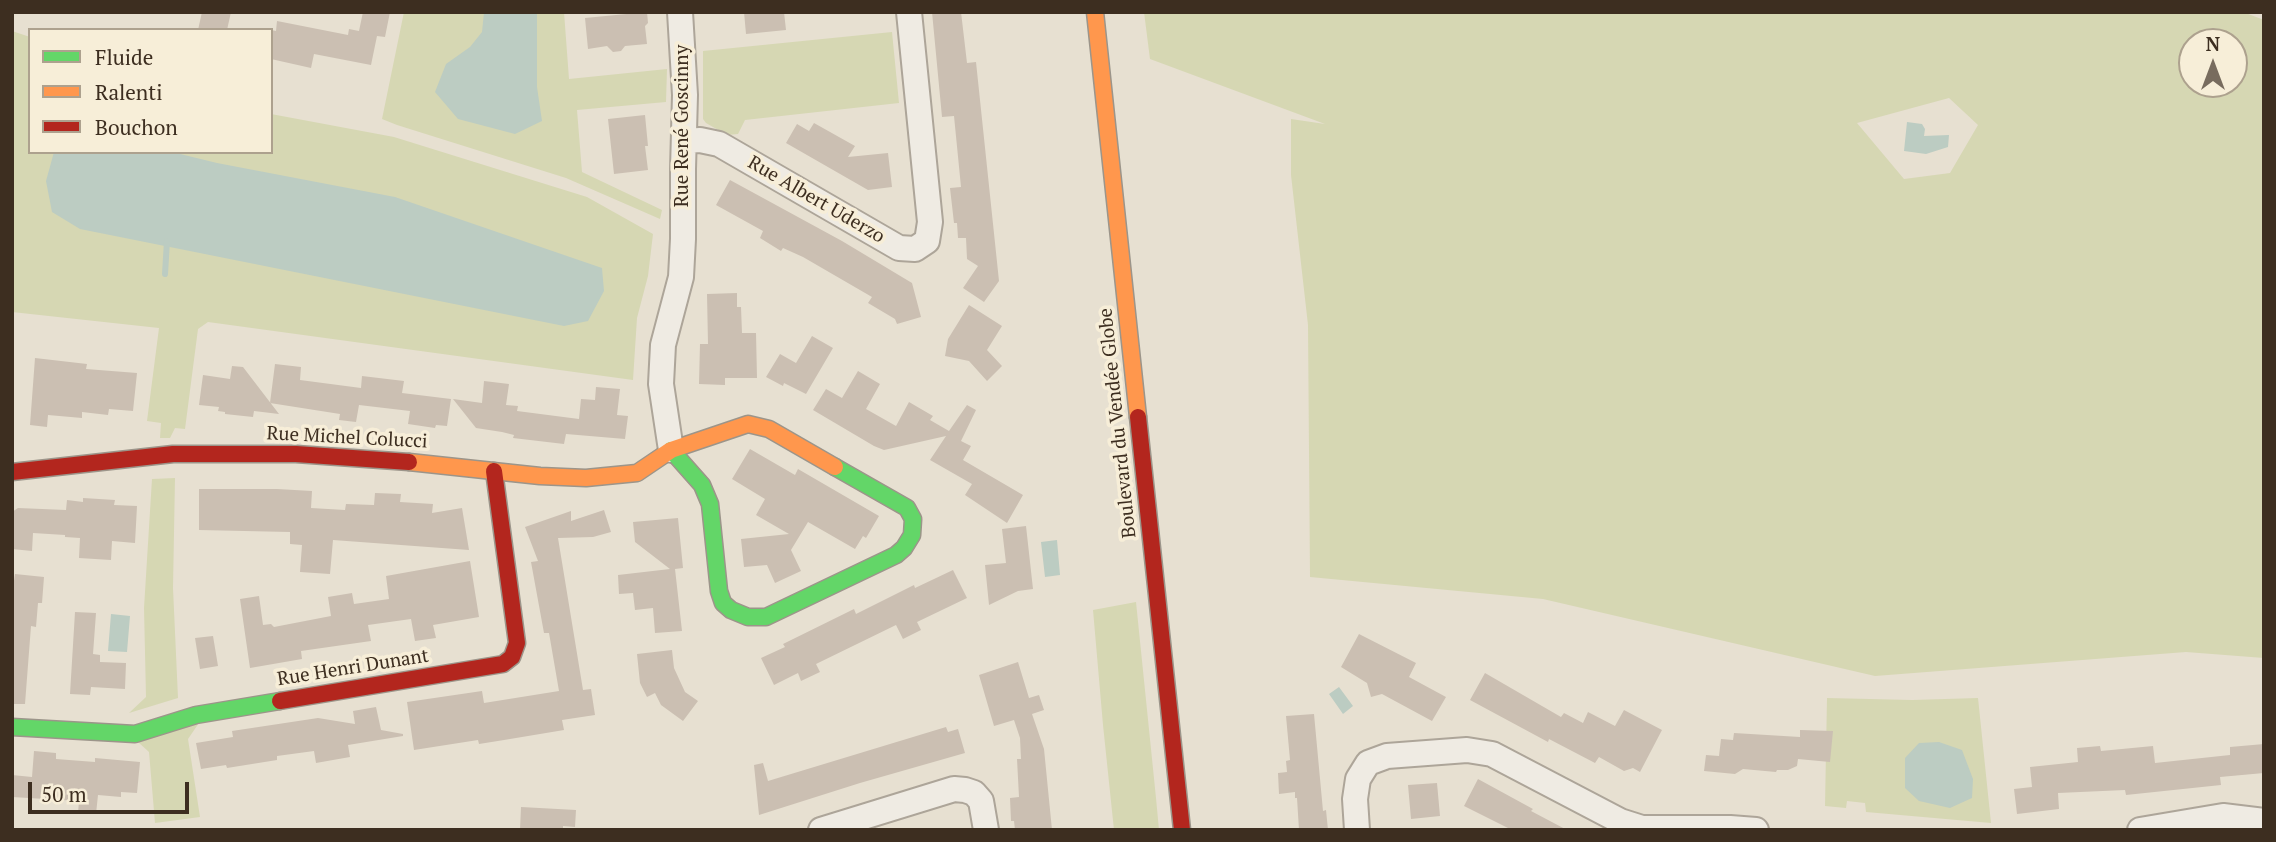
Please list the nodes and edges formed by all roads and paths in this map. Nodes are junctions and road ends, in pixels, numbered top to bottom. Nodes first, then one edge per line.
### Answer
1 (680, 12) edge
2 (909, 12) edge
3 (1095, 12) edge
4 (685, 141) junction
5 (671, 450) junction
6 (494, 471) junction
7 (12, 472) edge
8 (12, 727) edge
9 (1599, 821) edge
10 (2264, 821) edge
11 (2169, 827) edge
12 (821, 830) edge
13 (986, 830) edge
14 (1182, 830) edge
15 (1357, 830) edge
16 (1753, 830) edge
17 (2140, 830) edge

1 - 4 street, Rue René Goscinny
2 - 4 street, Rue Albert Uderzo
3 - 14 street, Boulevard du Vendée Globe
4 - 5 street, Rue René Goscinny
5 - 5 street, Rue Michel Colucci
5 - 6 street, Rue Michel Colucci
6 - 7 street, Rue Michel Colucci
6 - 8 street, Rue Henri Dunant
9 - 15 street
9 - 16 street
10 - 11 street
11 - 17 street
12 - 13 street

